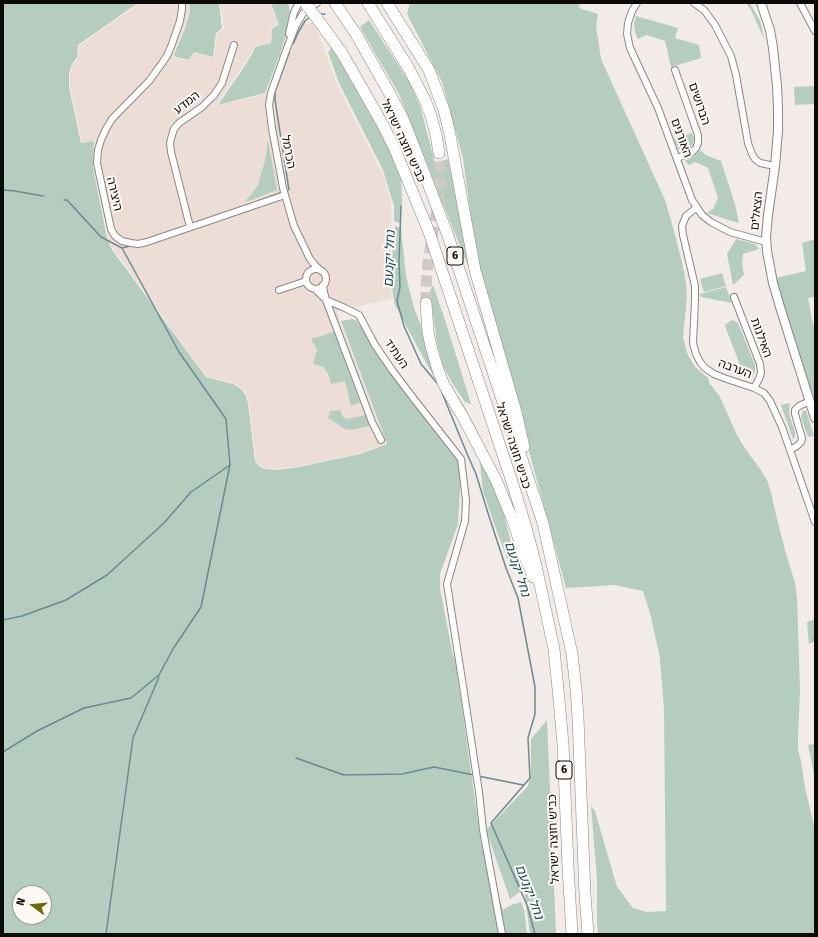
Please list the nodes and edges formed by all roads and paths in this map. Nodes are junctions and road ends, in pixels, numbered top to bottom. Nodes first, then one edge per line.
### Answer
1 (182, 3) edge
2 (299, 3) edge
3 (306, 3) edge
4 (317, 3) edge
5 (335, 3) edge
6 (368, 3) edge
7 (387, 3) edge
8 (637, 3) edge
9 (694, 3) edge
10 (761, 3) edge
11 (800, 3) edge
12 (815, 31) edge
13 (234, 45) dead end
14 (287, 48) junction
15 (675, 70) dead end
16 (439, 153) tunnel mouth
17 (677, 158) junction
18 (775, 166) junction
19 (285, 195) junction
20 (696, 208) junction
21 (190, 227) junction
22 (766, 242) junction
23 (310, 258) junction
24 (321, 271) junction
25 (309, 272) junction
26 (306, 281) junction
27 (324, 285) junction
28 (315, 289) junction
29 (279, 290) dead end
30 (734, 296) dead end
31 (326, 300) junction
32 (426, 303) tunnel mouth
33 (754, 388) junction
34 (810, 401) junction
35 (815, 418) edge
36 (382, 440) dead end
37 (790, 450) junction
38 (815, 522) edge
39 (543, 523) junction
40 (545, 608) junction
41 (502, 934) edge
42 (572, 934) edge
43 (588, 934) edge

1 - 21 street, היצירה
2 - 14 street, הכרמל
3 - 40 highway, כביש חוצה ישראל / 6, bridge
4 - 14 street, הכרמל
5 - 39 highway, כביש חוצה ישראל / 6
6 - 16 highway
7 - 39 highway
8 - 17 street, האורנים
9 - 18 street
10 - 18 street, הצאלים
11 - 12 street
13 - 21 street, המדע
14 - 19 street, הכרמל
15 - 17 street, הברושים
17 - 20 street, האורנים
18 - 22 street, הצאלים
19 - 21 street, היצירה
19 - 23 street, הכרמל
20 - 22 street, האורנים
20 - 33 street, הערבה
22 - 34 street, הצאלים
23 - 24 street, הכרמל
23 - 25 street
24 - 25 street
24 - 27 street
25 - 26 street
26 - 28 street
26 - 29 street
27 - 28 street
27 - 31 street
28 - 31 street
30 - 33 street, האילנות
31 - 36 street
31 - 41 street, העתיד
32 - 40 highway
33 - 37 street, הערבה
34 - 35 street, הצאלים
34 - 37 street
37 - 38 street, הערבה
39 - 43 highway, כביש חוצה ישראל / 6
40 - 42 highway, כביש חוצה ישראל / 6

